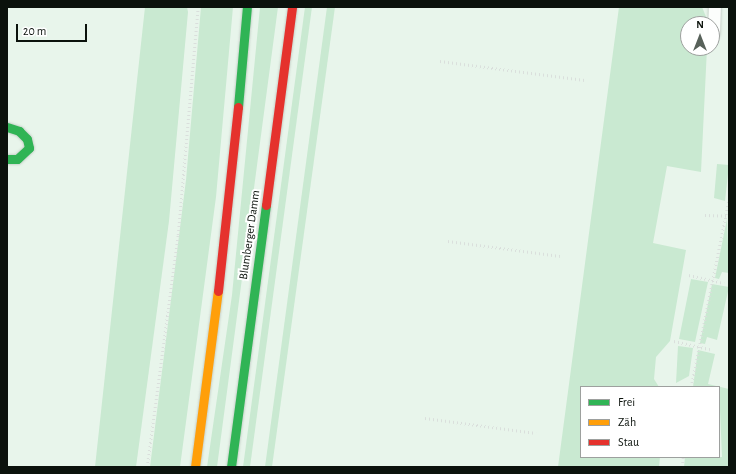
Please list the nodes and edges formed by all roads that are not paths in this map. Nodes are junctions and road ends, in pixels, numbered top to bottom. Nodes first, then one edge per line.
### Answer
1 (247, 7) edge
2 (292, 7) edge
3 (7, 127) edge
4 (7, 159) edge
5 (195, 467) edge
6 (231, 467) edge

1 - 5 main road, Blumberger Damm
2 - 6 main road, Blumberger Damm
3 - 4 main road

